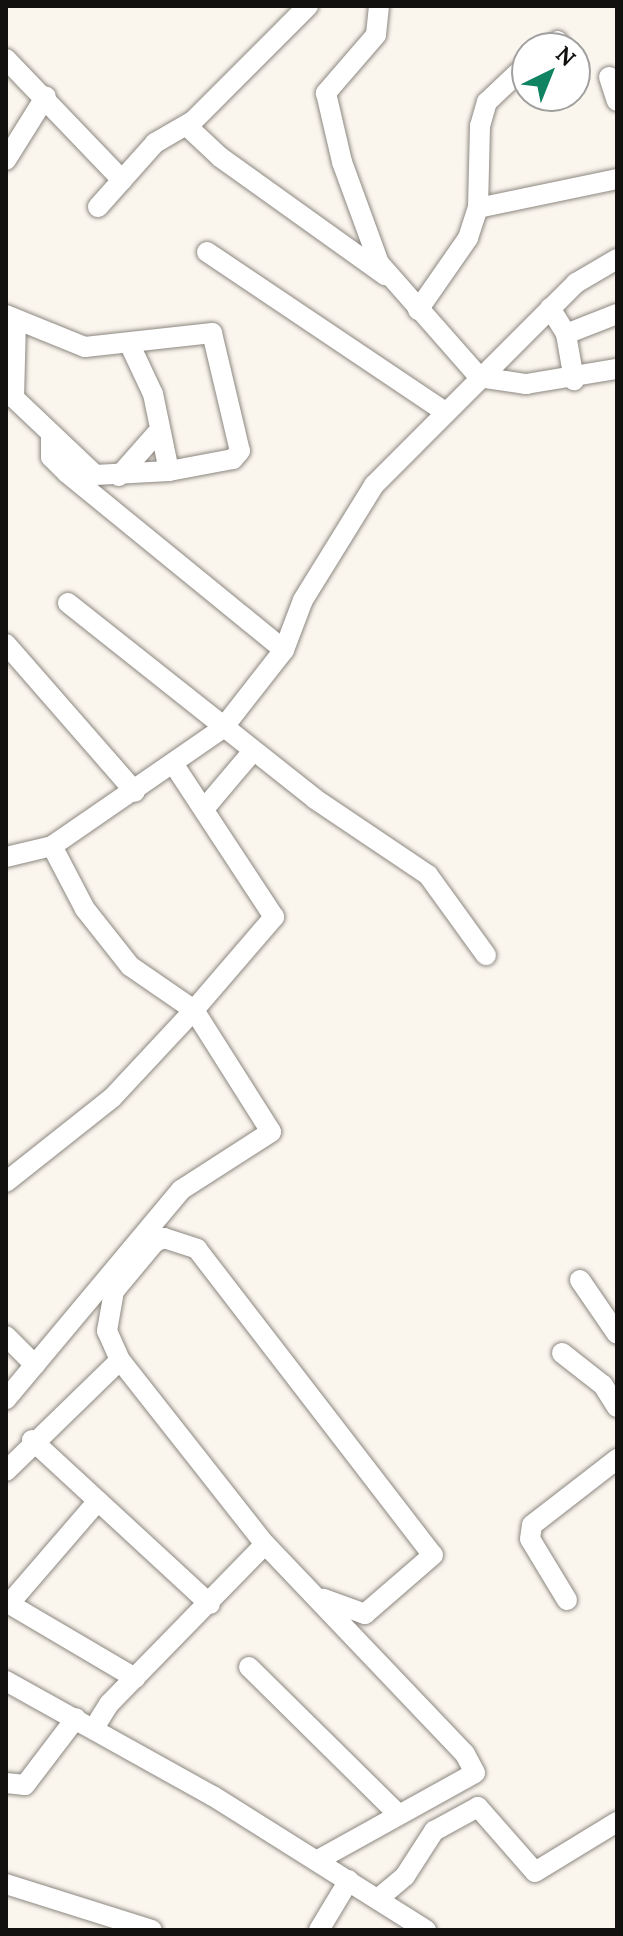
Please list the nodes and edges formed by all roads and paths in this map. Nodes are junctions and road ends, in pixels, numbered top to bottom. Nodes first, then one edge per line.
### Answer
1 (308, 6) edge
2 (379, 6) edge
3 (6, 59) edge
4 (609, 77) dead end
5 (511, 79) edge
6 (46, 96) junction
7 (617, 101) edge
8 (187, 126) junction
9 (6, 160) edge
10 (617, 179) edge
11 (122, 180) junction
12 (98, 207) dead end
13 (478, 208) junction
14 (207, 252) dead end
15 (617, 259) edge
16 (389, 277) junction
17 (550, 308) junction
18 (418, 310) junction
19 (617, 314) edge
20 (11, 318) edge
21 (566, 334) junction
22 (129, 343) junction
23 (617, 369) edge
24 (479, 377) junction
25 (574, 380) junction
26 (445, 412) junction
27 (51, 434) junction
28 (156, 434) junction
29 (169, 471) junction
30 (119, 476) junction
31 (68, 603) dead end
32 (7, 647) edge
33 (284, 650) junction
34 (223, 728) junction
35 (253, 751) junction
36 (174, 765) junction
37 (135, 792) junction
38 (204, 809) junction
39 (52, 846) junction
40 (6, 857) edge
41 (486, 955) dead end
42 (194, 1010) junction
43 (6, 1182) edge
44 (580, 1280) dead end
45 (617, 1334) edge
46 (6, 1336) edge
47 (562, 1353) dead end
48 (120, 1360) junction
49 (35, 1365) junction
50 (6, 1399) edge
51 (617, 1407) edge
52 (32, 1440) junction
53 (617, 1459) edge
54 (6, 1471) edge
55 (98, 1501) junction
56 (265, 1544) junction
57 (308, 1591) junction
58 (567, 1600) dead end
59 (8, 1603) edge
60 (210, 1604) junction
61 (249, 1667) dead end
62 (135, 1678) junction
63 (6, 1681) edge
64 (85, 1723) junction
65 (6, 1783) edge
66 (397, 1813) junction
67 (617, 1822) edge
68 (318, 1860) junction
69 (349, 1880) junction
70 (6, 1884) edge
71 (379, 1898) junction
72 (152, 1930) edge
73 (319, 1930) edge
74 (426, 1930) edge

1 - 8 street
2 - 16 street
3 - 6 street
4 - 7 street
5 - 13 street
6 - 9 street
6 - 11 street
8 - 11 street
8 - 16 street
10 - 13 street
11 - 12 street
13 - 18 street
14 - 26 street
15 - 17 street
16 - 18 street
17 - 21 street
17 - 24 street
18 - 24 street
19 - 21 street
20 - 22 street
20 - 27 street
21 - 25 street
22 - 28 street
22 - 29 street
23 - 25 street
24 - 25 street
24 - 26 street
26 - 33 street
27 - 30 street
27 - 33 street
28 - 29 street
28 - 30 street
29 - 30 street
31 - 34 street
32 - 37 street
33 - 34 street
34 - 35 street
34 - 36 street
35 - 38 street
35 - 41 street
36 - 37 street
36 - 38 street
37 - 39 street
38 - 42 street
39 - 40 street
39 - 42 street
42 - 43 street
42 - 49 street
44 - 45 street
46 - 49 street
47 - 51 street
48 - 52 street
48 - 56 street
48 - 57 street
49 - 50 street
52 - 54 street
52 - 55 street
53 - 58 street
55 - 59 street
55 - 60 street
56 - 57 street
56 - 60 street
57 - 66 street
59 - 62 street
60 - 62 street
61 - 66 street
62 - 64 street
63 - 64 street
64 - 65 street
64 - 68 street
66 - 68 street
67 - 71 street
68 - 69 street
69 - 71 street
69 - 73 street
70 - 72 street
71 - 74 street

